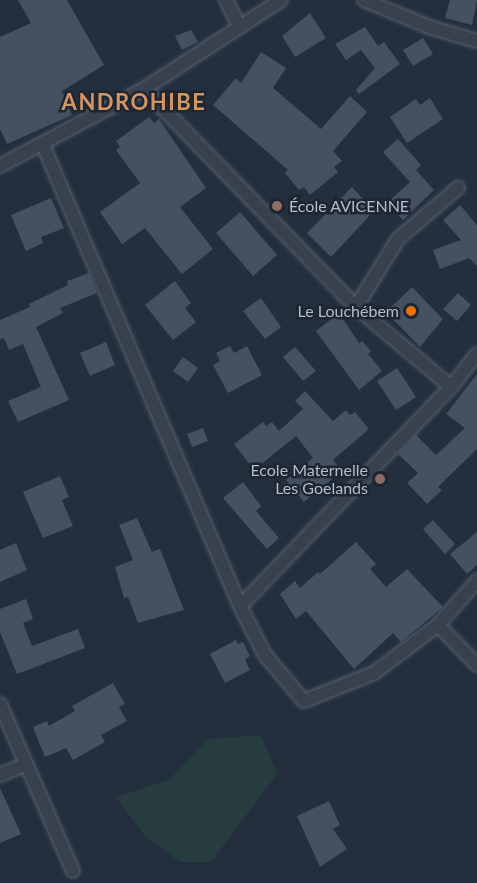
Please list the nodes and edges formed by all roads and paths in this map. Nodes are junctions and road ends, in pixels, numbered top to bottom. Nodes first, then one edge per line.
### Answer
1 (226, 0) edge
2 (281, 0) edge
3 (364, 0) edge
4 (240, 27) junction
5 (477, 41) edge
6 (144, 88) junction
7 (43, 145) junction
8 (0, 166) edge
9 (458, 188) dead end
10 (356, 307) junction
11 (477, 354) edge
12 (451, 387) junction
13 (477, 581) edge
14 (240, 606) junction
15 (438, 625) junction
16 (477, 665) edge
17 (0, 704) edge
18 (26, 764) junction
19 (0, 775) edge
20 (73, 871) dead end

1 - 4 street
2 - 4 street
3 - 5 street
4 - 6 street
6 - 7 street
6 - 10 street
7 - 8 street
7 - 14 street
9 - 10 street
10 - 12 street
11 - 12 street
12 - 14 street
13 - 15 street
14 - 15 street
15 - 16 street
17 - 18 street
18 - 19 street
18 - 20 street

